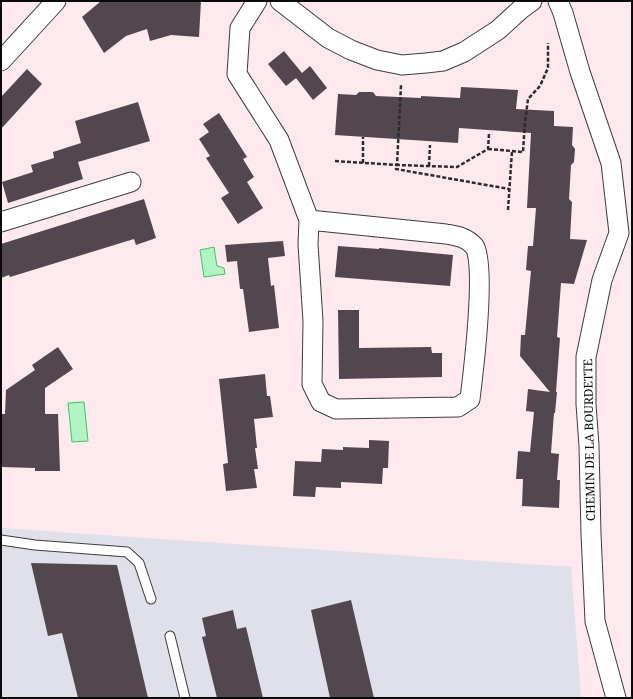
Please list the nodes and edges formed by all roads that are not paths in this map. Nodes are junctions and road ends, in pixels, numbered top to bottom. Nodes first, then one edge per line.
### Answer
1 (56, 1) edge
2 (257, 1) edge
3 (280, 1) edge
4 (532, 1) edge
5 (558, 1) edge
6 (1, 61) edge
7 (131, 182) dead end
8 (309, 220) junction
9 (1, 222) edge
10 (1, 540) edge
11 (151, 600) dead end
12 (170, 636) dead end
13 (185, 698) edge
14 (616, 698) edge

1 - 6 street
2 - 8 street
3 - 4 street
5 - 14 street, CHEMIN DE LA BOURDETTE
7 - 9 street
8 - 8 street
10 - 11 lane
12 - 13 lane

